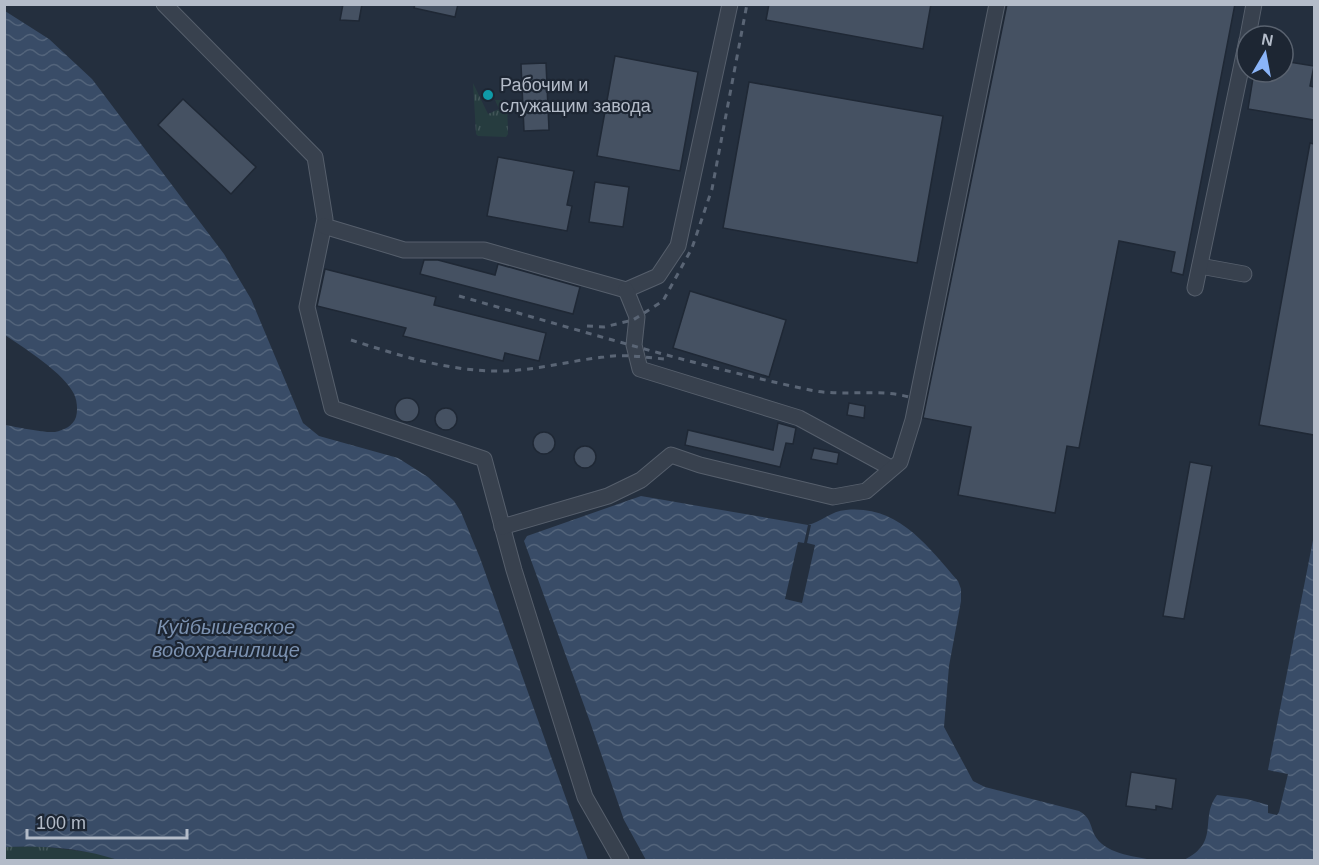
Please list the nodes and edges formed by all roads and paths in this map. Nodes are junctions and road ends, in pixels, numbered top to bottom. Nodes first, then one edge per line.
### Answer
1 (164, 4) edge
2 (730, 4) edge
3 (997, 4) edge
4 (1254, 4) edge
5 (1250, 24) edge
6 (1238, 84) edge
7 (324, 226) junction
8 (1200, 266) junction
9 (1244, 274) dead end
10 (1195, 288) dead end
11 (626, 290) junction
12 (891, 468) junction
13 (502, 527) junction
14 (621, 861) edge

1 - 7 lane
2 - 11 lane
3 - 12 lane
4 - 5 lane
6 - 8 lane
7 - 11 lane
7 - 13 lane
8 - 9 lane
8 - 10 lane
11 - 12 lane
12 - 13 lane
13 - 14 lane

